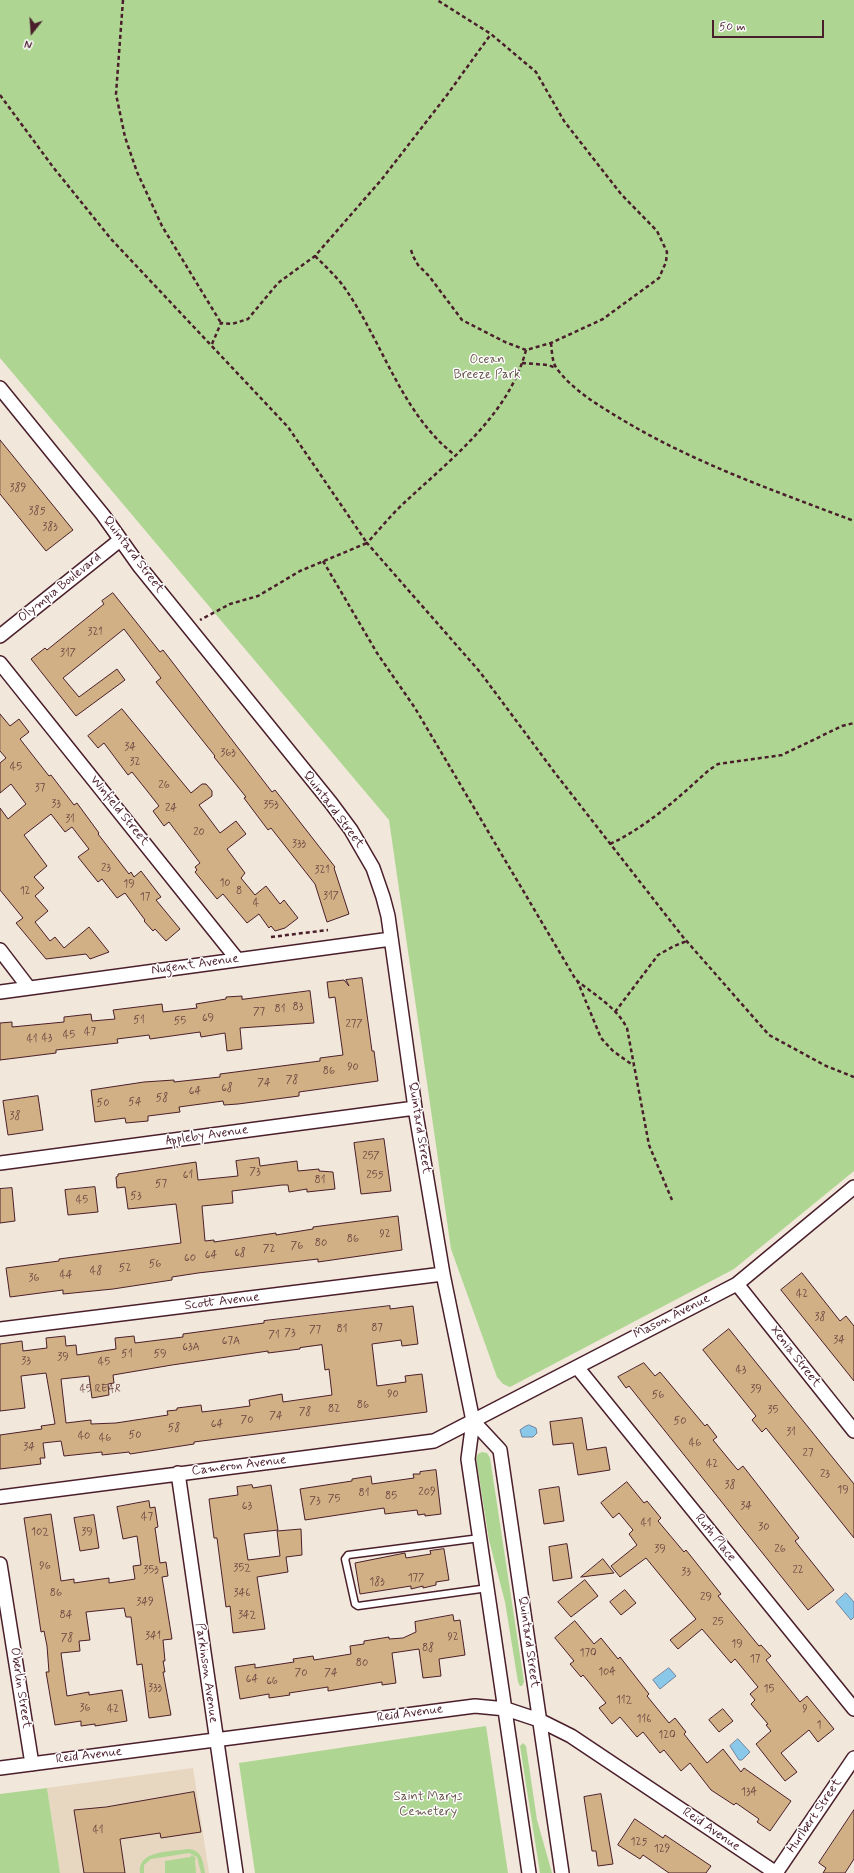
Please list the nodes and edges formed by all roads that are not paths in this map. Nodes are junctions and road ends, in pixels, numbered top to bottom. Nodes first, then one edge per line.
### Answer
1 (0, 388) edge
2 (120, 540) junction
3 (0, 636) edge
4 (0, 663) edge
5 (391, 939) junction
6 (0, 950) edge
7 (237, 959) junction
8 (30, 988) junction
9 (0, 992) edge
10 (415, 1108) junction
11 (0, 1163) edge
12 (854, 1187) edge
13 (443, 1274) junction
14 (737, 1284) junction
15 (0, 1329) edge
16 (577, 1367) junction
17 (473, 1421) junction
18 (854, 1431) edge
19 (178, 1473) junction
20 (0, 1497) edge
21 (480, 1538) junction
22 (0, 1564) edge
23 (488, 1588) junction
24 (506, 1709) junction
25 (854, 1709) edge
26 (539, 1720) junction
27 (216, 1740) junction
28 (854, 1758) edge
29 (32, 1764) junction
30 (0, 1768) edge
31 (236, 1873) edge
32 (529, 1873) edge
33 (562, 1873) edge
34 (776, 1873) edge

1 - 2 street, Quintard Street
2 - 3 street, Olympia Boulevard
2 - 5 street, Quintard Street
4 - 7 street, Winfield Street
5 - 7 street, Nugent Avenue
5 - 10 street, Quintard Street
6 - 8 street
7 - 8 street, Nugent Avenue
8 - 9 street, Nugent Avenue
10 - 11 street, Appleby Avenue
10 - 13 street, Quintard Street
12 - 14 street, Mason Avenue
13 - 15 street, Scott Avenue
13 - 17 street, Quintard Street
14 - 16 street, Mason Avenue
14 - 18 street, Xenia Street
16 - 17 street, Mason Avenue
16 - 25 street, Ruth Place
17 - 19 street, Cameron Avenue
17 - 21 street, Quintard Street
17 - 26 street, Quintard Street
19 - 20 street, Cameron Avenue
19 - 27 street, Parkinson Avenue
21 - 23 street, Quintard Street
21 - 23 lane
22 - 29 street, Oberlin Street
23 - 24 street, Quintard Street
24 - 26 street, Reid Avenue
24 - 27 street, Reid Avenue
24 - 32 street, Quintard Street
26 - 33 street, Quintard Street
26 - 34 street, Reid Avenue
27 - 29 street, Reid Avenue
27 - 31 street, Parkinson Avenue
28 - 34 street, Hurlbert Street
29 - 30 street, Reid Avenue

